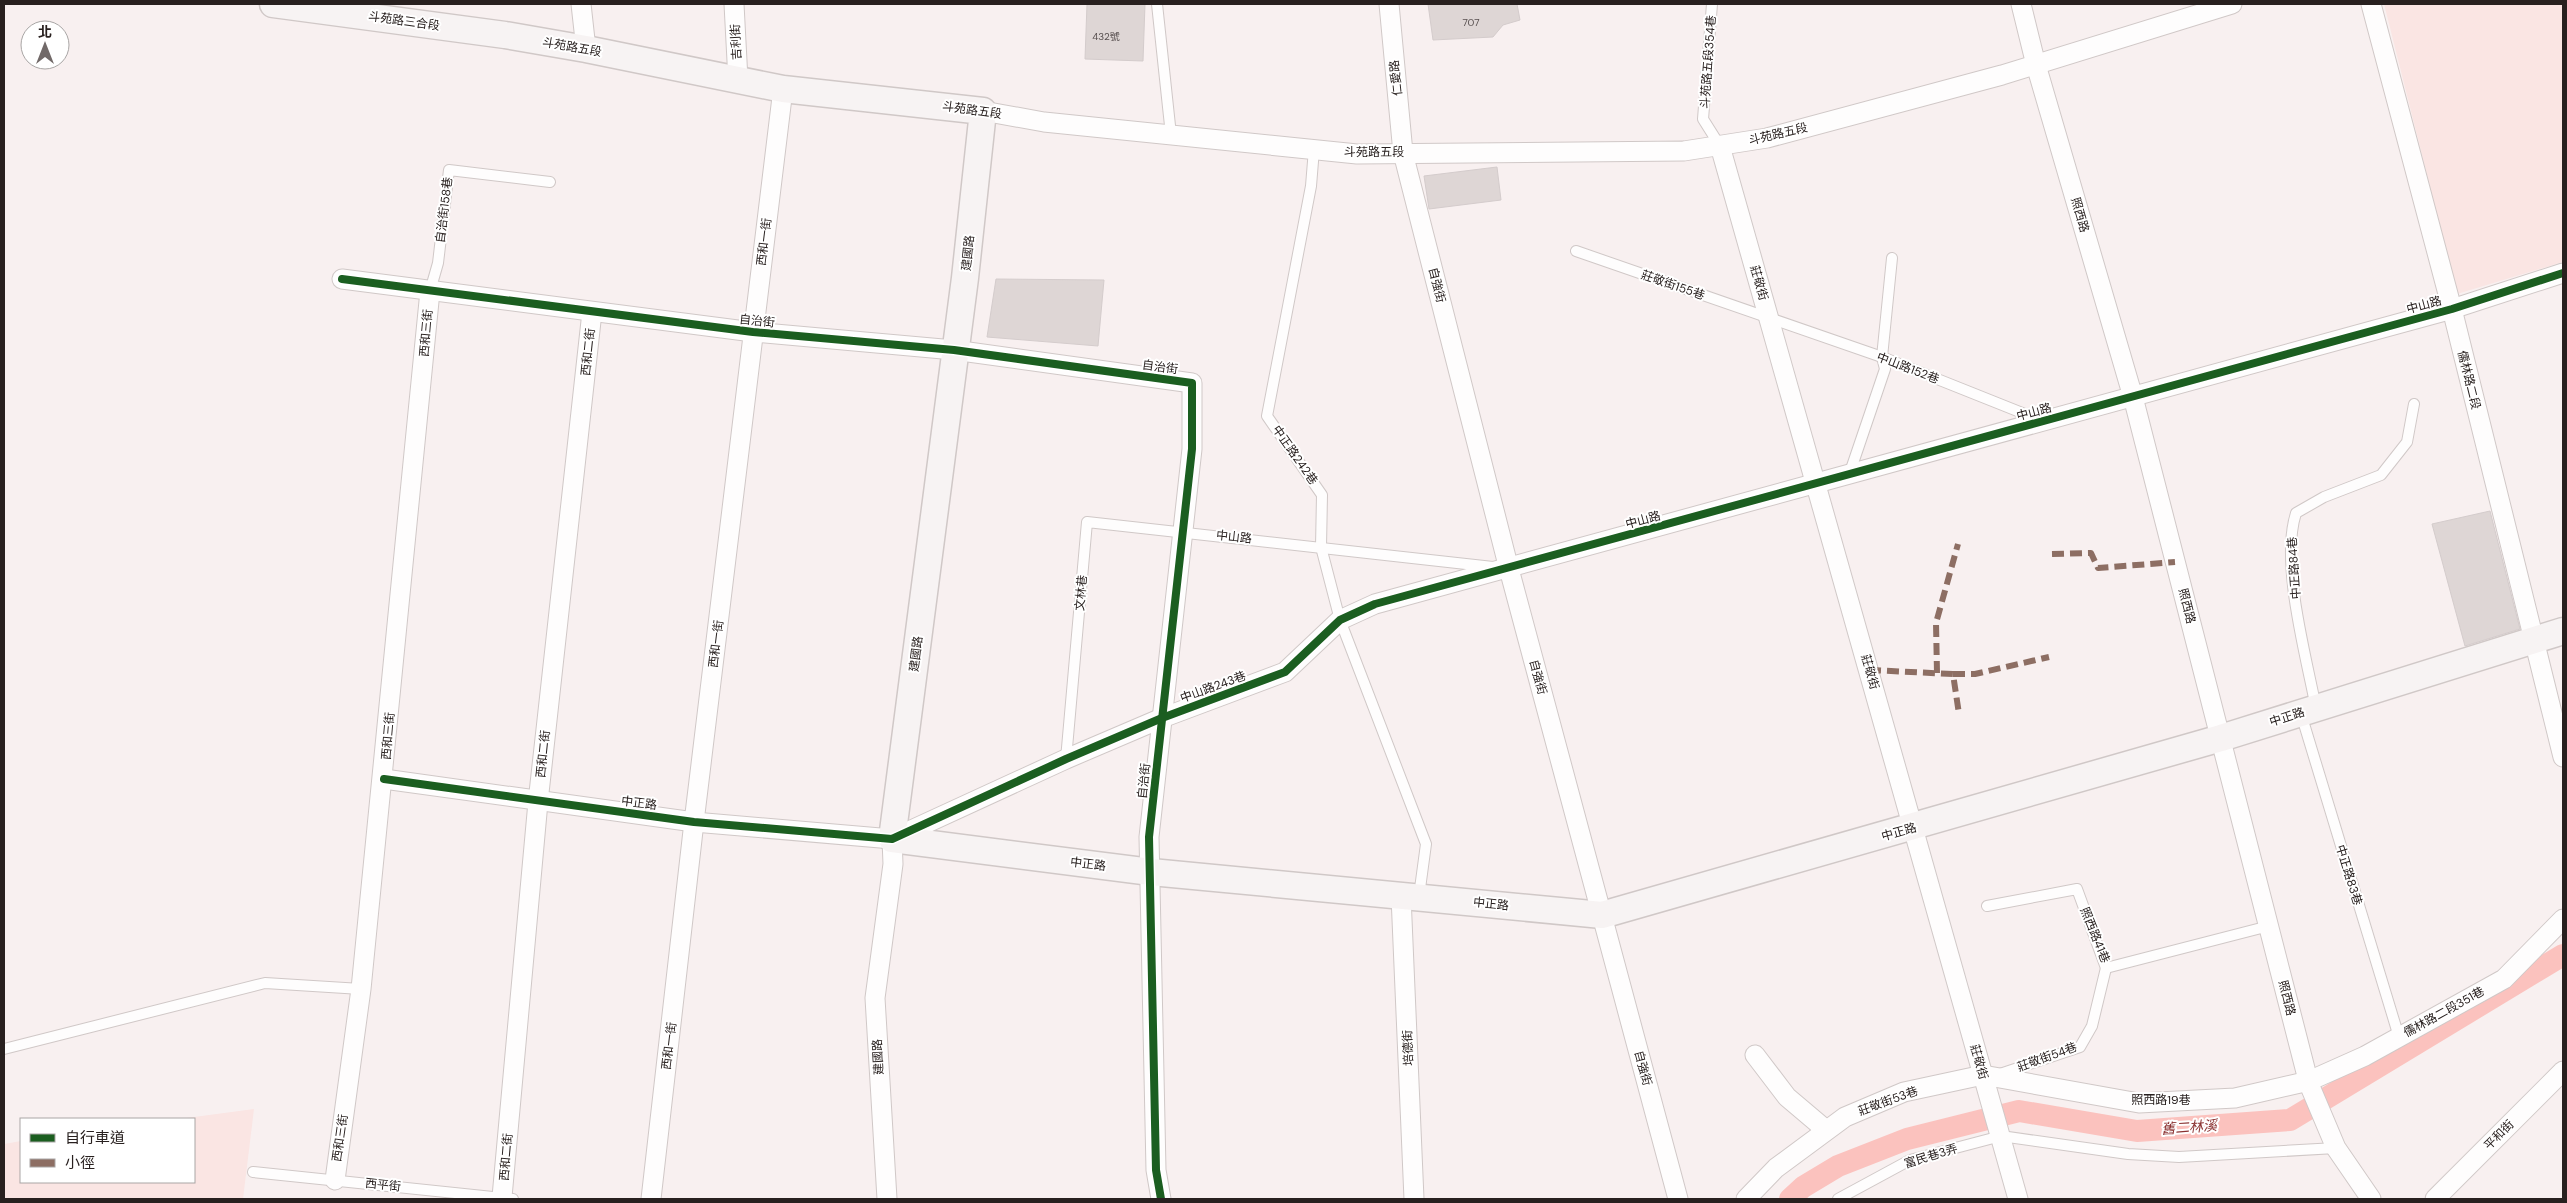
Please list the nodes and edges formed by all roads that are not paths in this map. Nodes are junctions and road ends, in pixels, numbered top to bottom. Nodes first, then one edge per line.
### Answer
1 (273, 4) edge
2 (581, 4) edge
3 (734, 4) edge
4 (1157, 4) edge
5 (1389, 4) edge
6 (1712, 4) edge
7 (2021, 4) edge
8 (2232, 4) edge
9 (2370, 4) edge
10 (505, 35) joint
11 (586, 49) junction
12 (2036, 65) junction
13 (738, 80) junction
14 (784, 89) junction
15 (983, 111) junction
16 (1171, 135) junction
17 (1720, 146) junction
18 (1314, 150) junction
19 (1404, 153) junction
20 (550, 182) dead end
21 (1576, 251) dead end
22 (1892, 258) dead end
23 (2563, 273) edge
24 (342, 279) dead end
25 (430, 291) junction
26 (2452, 309) junction
27 (592, 312) junction
28 (1770, 320) junction
29 (753, 332) junction
30 (954, 350) junction
31 (1882, 357) junction
32 (2133, 397) junction
33 (2414, 404) dead end
34 (2044, 421) junction
35 (1849, 475) junction
36 (1817, 484) junction
37 (1182, 532) junction
38 (1321, 547) junction
39 (1509, 569) junction
40 (1340, 620) junction
41 (2563, 631) edge
42 (2534, 639) junction
43 (2309, 710) junction
44 (1162, 718) junction
45 (2221, 738) junction
46 (2563, 757) edge
47 (1066, 759) junction
48 (384, 779) junction
49 (538, 802) junction
50 (694, 822) junction
51 (1914, 828) junction
52 (892, 839) junction
53 (1151, 872) junction
54 (1410, 896) junction
55 (1986, 906) dead end
56 (1602, 915) junction
57 (2563, 919) edge
58 (2269, 926) junction
59 (2106, 968) junction
60 (361, 989) junction
61 (2399, 1037) junction
62 (4, 1048) edge
63 (1754, 1055) dead end
64 (2563, 1071) edge
65 (1987, 1076) junction
66 (2309, 1081) junction
67 (1826, 1130) junction
68 (2001, 1136) junction
69 (2336, 1148) junction
70 (253, 1172) dead end
71 (334, 1180) junction
72 (508, 1198) edge
73 (2017, 1198) edge
74 (651, 1199) edge
75 (887, 1199) edge
76 (1161, 1199) edge
77 (1414, 1199) edge
78 (1678, 1199) edge
79 (1746, 1199) edge
80 (1838, 1199) edge
81 (2371, 1199) edge
82 (2435, 1199) edge

1 - 10 main road, 斗苑路三合段
2 - 11 street
3 - 13 street, 吉利街
4 - 16 lane
5 - 19 street, 仁愛路
6 - 17 lane, 斗苑路五段354巷
7 - 12 street, 照西路
8 - 12 street, 斗苑路五段
9 - 26 street, 儒林路二段
10 - 11 main road, 斗苑路五段
11 - 13 main road, 斗苑路五段
12 - 17 street, 斗苑路五段
12 - 32 street, 照西路
13 - 14 main road, 斗苑路五段
14 - 15 main road, 斗苑路五段
14 - 29 street, 西和一街
15 - 16 street, 斗苑路五段
15 - 30 main road, 建國路
16 - 18 street, 斗苑路五段
17 - 19 street, 斗苑路五段
17 - 28 street, 莊敬街
18 - 19 street, 斗苑路五段
18 - 38 lane, 中正路242巷
19 - 39 street, 自強街
20 - 25 lane, 自治街158巷
21 - 28 lane, 莊敬街155巷
22 - 31 lane
23 - 26 street, 中山路
24 - 25 street, 自治街
25 - 27 street, 自治街
25 - 48 street, 西和三街
26 - 32 street, 中山路
26 - 42 street, 儒林路二段
27 - 29 street, 自治街
27 - 49 street, 西和二街
28 - 31 lane, 中山路152巷
28 - 36 street, 莊敬街
29 - 30 street, 自治街
29 - 50 street, 西和一街
30 - 37 street, 自治街
30 - 52 main road, 建國路
31 - 34 lane, 中山路152巷
31 - 35 lane
32 - 34 street, 中山路
32 - 45 street, 照西路
33 - 43 lane, 中正路84巷
34 - 35 street, 中山路
35 - 36 street, 中山路
36 - 39 street, 中山路
36 - 51 street, 莊敬街
37 - 38 lane, 中山路
37 - 44 street, 自治街
37 - 47 lane, 文林巷
38 - 39 lane, 中山路
38 - 40 lane, 中正路242巷
39 - 40 street, 中山路243巷
39 - 56 street, 自強街
40 - 44 street, 中山路243巷
40 - 54 lane, 中正路242巷
41 - 42 main road, 中正路
42 - 43 main road, 中正路
42 - 46 street, 儒林路二段
43 - 45 main road, 中正路
43 - 61 lane, 中正路83巷
44 - 47 street, 中山路243巷
44 - 53 street, 自治街
45 - 51 main road, 中正路
45 - 58 street, 照西路
47 - 52 street, 中山路243巷
48 - 49 street, 中正路
48 - 60 street, 西和三街
49 - 50 street, 中正路
49 - 72 street, 西和二街
50 - 52 street, 中正路
50 - 74 street, 西和一街
51 - 56 main road, 中正路
51 - 65 street, 莊敬街
52 - 53 main road, 中正路
52 - 75 street, 建國路
53 - 54 main road, 中正路
53 - 76 street, 自治街
54 - 56 main road, 中正路
54 - 77 street, 培德街
55 - 59 lane, 照西路41巷
56 - 78 street, 自強街
57 - 61 street, 儒林路二段351巷
58 - 59 lane, 照西路41巷
58 - 66 street, 照西路
59 - 65 lane, 莊敬街54巷
60 - 62 lane
60 - 71 street, 西和三街
61 - 66 street, 儒林路二段351巷
63 - 67 street
64 - 82 street, 平和街
65 - 66 street, 照西路19巷
65 - 67 street, 莊敬街53巷
65 - 68 street, 莊敬街
66 - 69 street, 照西路
67 - 79 street, 莊敬街53巷
68 - 69 lane
68 - 73 street, 莊敬街
68 - 80 lane, 富民巷3弄
69 - 81 street, 照西路
70 - 71 lane, 西平街
71 - 72 lane, 西平街

